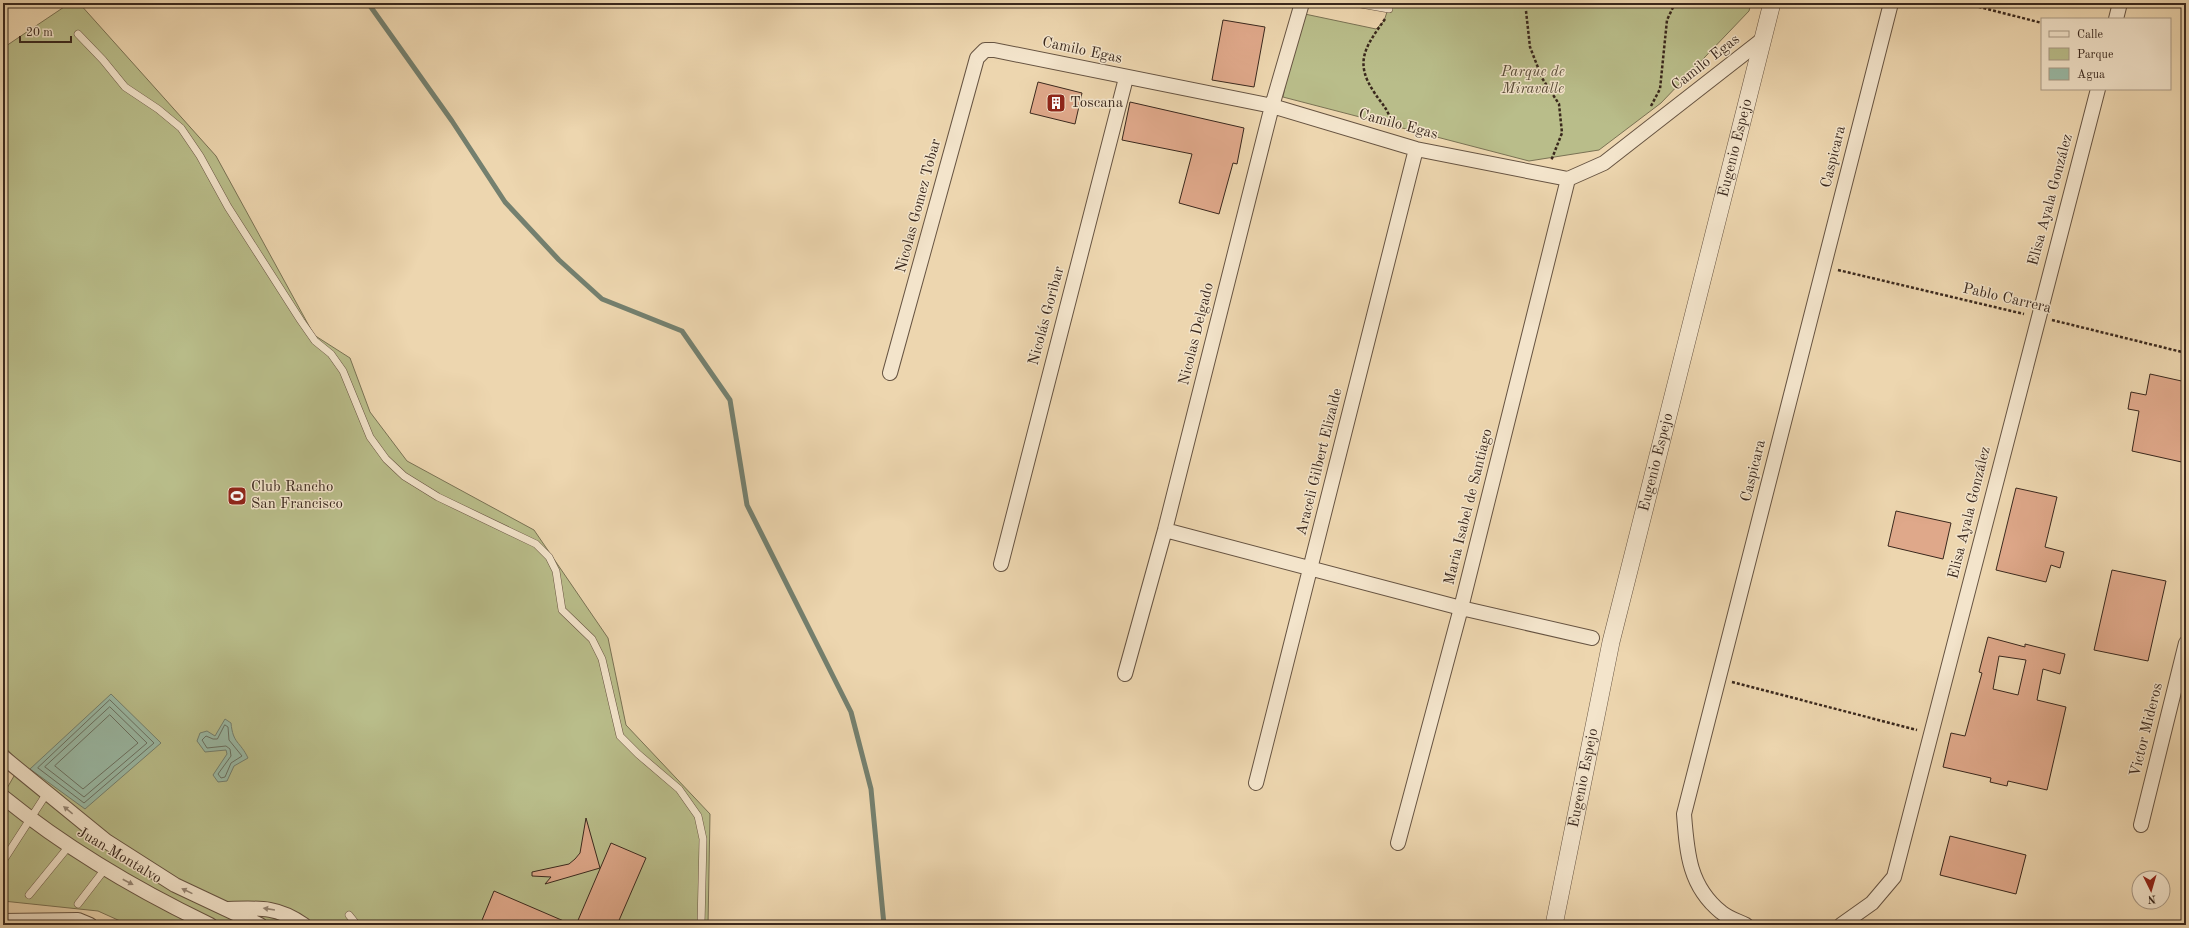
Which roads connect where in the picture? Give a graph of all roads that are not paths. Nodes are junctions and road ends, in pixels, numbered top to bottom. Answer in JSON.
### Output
{"nodes":[{"id":1,"x":1302,"y":3,"type":"edge"},
{"id":2,"x":1355,"y":3,"type":"edge"},
{"id":3,"x":1772,"y":3,"type":"edge"},
{"id":4,"x":1890,"y":3,"type":"edge"},
{"id":5,"x":2120,"y":3,"type":"edge"},
{"id":6,"x":1389,"y":9,"type":"road end"},
{"id":7,"x":2116,"y":18,"type":"edge"},
{"id":8,"x":78,"y":34,"type":"dead end"},
{"id":9,"x":1763,"y":39,"type":"junction"},
{"id":10,"x":985,"y":50,"type":"joint"},
{"id":11,"x":1126,"y":78,"type":"junction"},
{"id":12,"x":2098,"y":90,"type":"edge"},
{"id":13,"x":1272,"y":106,"type":"junction"},
{"id":14,"x":1416,"y":149,"type":"junction"},
{"id":15,"x":1568,"y":179,"type":"junction"},
{"id":16,"x":890,"y":373,"type":"dead end"},
{"id":17,"x":1165,"y":530,"type":"junction"},
{"id":18,"x":1000,"y":564,"type":"dead end"},
{"id":19,"x":1311,"y":568,"type":"junction"},
{"id":20,"x":1461,"y":608,"type":"junction"},
{"id":21,"x":1592,"y":638,"type":"dead end"},
{"id":22,"x":2186,"y":643,"type":"edge"},
{"id":23,"x":1125,"y":674,"type":"dead end"},
{"id":24,"x":3,"y":757,"type":"edge"},
{"id":25,"x":1256,"y":783,"type":"dead end"},
{"id":26,"x":47,"y":793,"type":"junction"},
{"id":27,"x":3,"y":797,"type":"edge"},
{"id":28,"x":30,"y":819,"type":"junction"},
{"id":29,"x":2141,"y":825,"type":"dead end"},
{"id":30,"x":1398,"y":843,"type":"dead end"},
{"id":31,"x":69,"y":846,"type":"junction"},
{"id":32,"x":3,"y":861,"type":"edge"},
{"id":33,"x":105,"y":869,"type":"junction"},
{"id":34,"x":29,"y":895,"type":"dead end"},
{"id":35,"x":203,"y":899,"type":"junction"},
{"id":36,"x":78,"y":904,"type":"dead end"},
{"id":37,"x":225,"y":909,"type":"junction"},
{"id":38,"x":349,"y":915,"type":"dead end"},
{"id":39,"x":194,"y":917,"type":"junction"},
{"id":40,"x":3,"y":921,"type":"edge"},
{"id":41,"x":90,"y":925,"type":"edge"},
{"id":42,"x":210,"y":925,"type":"edge"},
{"id":43,"x":260,"y":925,"type":"edge"},
{"id":44,"x":304,"y":925,"type":"edge"},
{"id":45,"x":357,"y":925,"type":"edge"},
{"id":46,"x":701,"y":925,"type":"edge"},
{"id":47,"x":1554,"y":925,"type":"edge"},
{"id":48,"x":1746,"y":925,"type":"edge"},
{"id":49,"x":1841,"y":925,"type":"edge"}],
"edges":[{"from":1,"to":13,"type":"street","name":"Nicolas Delgado"},
{"from":2,"to":6,"type":"lane"},
{"from":3,"to":9,"type":"street","name":"Eugenio Espejo"},
{"from":4,"to":48,"type":"street","name":"Caspicara"},
{"from":5,"to":7,"type":"street"},
{"from":8,"to":46,"type":"lane"},
{"from":9,"to":15,"type":"street","name":"Camilo Egas"},
{"from":9,"to":47,"type":"street","name":"Eugenio Espejo"},
{"from":10,"to":11,"type":"street","name":"Camilo Egas"},
{"from":10,"to":16,"type":"street","name":"Nicolas Gomez Tobar"},
{"from":11,"to":13,"type":"street","name":"Camilo Egas"},
{"from":11,"to":18,"type":"street","name":"Nicolás Goribar"},
{"from":12,"to":49,"type":"street","name":"Elisa Ayala González"},
{"from":13,"to":14,"type":"street","name":"Camilo Egas"},
{"from":13,"to":17,"type":"street","name":"Nicolas Delgado"},
{"from":14,"to":15,"type":"street","name":"Camilo Egas"},
{"from":14,"to":19,"type":"street","name":"Araceli Gilbert Elizalde"},
{"from":15,"to":20,"type":"street","name":"Maria Isabel de Santiago"},
{"from":17,"to":19,"type":"street"},
{"from":17,"to":23,"type":"street","name":"Nicolas Delgado"},
{"from":19,"to":20,"type":"street"},
{"from":19,"to":25,"type":"street","name":"Araceli Gilbert Elizalde"},
{"from":20,"to":21,"type":"street"},
{"from":20,"to":30,"type":"street","name":"Maria Isabel de Santiago"},
{"from":22,"to":29,"type":"street","name":"Victor Mideros"},
{"from":24,"to":26,"type":"street","name":"Juan Montalvo"},
{"from":26,"to":28,"type":"lane"},
{"from":35,"to":26,"type":"street","name":"Juan Montalvo","one_way":true},
{"from":27,"to":28,"type":"street","name":"Juan Montalvo"},
{"from":28,"to":31,"type":"street","name":"Juan Montalvo"},
{"from":28,"to":32,"type":"lane"},
{"from":31,"to":33,"type":"street","name":"Juan Montalvo"},
{"from":31,"to":34,"type":"lane"},
{"from":33,"to":36,"type":"lane"},
{"from":33,"to":39,"type":"street","name":"Juan Montalvo","one_way":true},
{"from":35,"to":37,"type":"street","name":"Juan Montalvo"},
{"from":35,"to":39,"type":"street"},
{"from":37,"to":43,"type":"street","name":"Juan Montalvo"},
{"from":44,"to":37,"type":"street","one_way":true},
{"from":38,"to":45,"type":"lane"},
{"from":39,"to":42,"type":"street","name":"Juan Montalvo"},
{"from":40,"to":41,"type":"street"}]}
